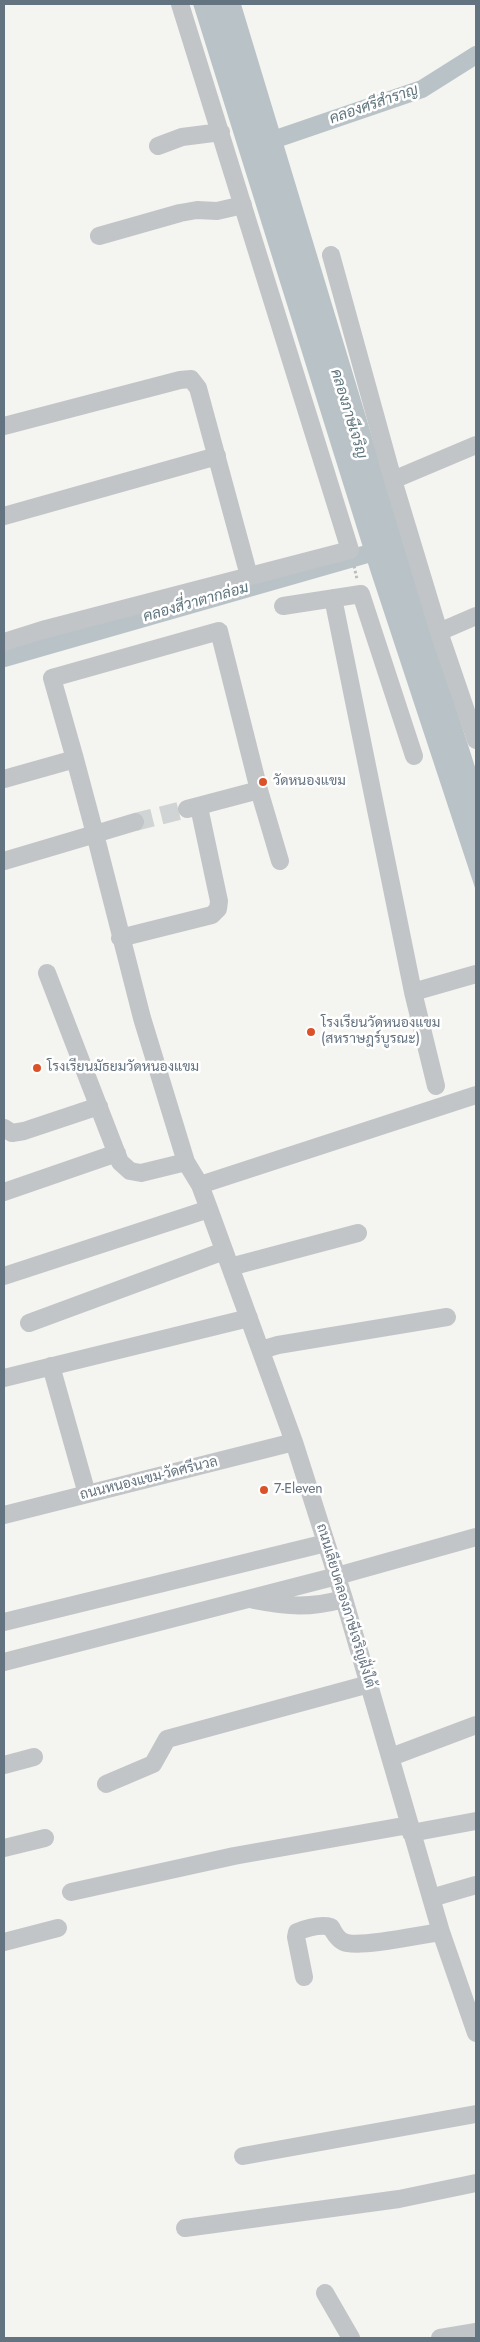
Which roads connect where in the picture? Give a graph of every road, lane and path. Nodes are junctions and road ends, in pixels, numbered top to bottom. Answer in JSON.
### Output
{"nodes":[{"id":1,"x":180,"y":4,"type":"edge"},
{"id":2,"x":221,"y":132,"type":"junction"},
{"id":3,"x":158,"y":146,"type":"dead end"},
{"id":4,"x":244,"y":205,"type":"junction"},
{"id":5,"x":99,"y":236,"type":"dead end"},
{"id":6,"x":331,"y":255,"type":"dead end"},
{"id":7,"x":4,"y":426,"type":"edge"},
{"id":8,"x":476,"y":445,"type":"edge"},
{"id":9,"x":217,"y":456,"type":"junction"},
{"id":10,"x":393,"y":480,"type":"junction"},
{"id":11,"x":4,"y":516,"type":"edge"},
{"id":12,"x":350,"y":550,"type":"junction"},
{"id":13,"x":249,"y":576,"type":"junction"},
{"id":14,"x":361,"y":594,"type":"junction"},
{"id":15,"x":333,"y":598,"type":"junction"},
{"id":16,"x":283,"y":606,"type":"dead end"},
{"id":17,"x":476,"y":616,"type":"edge"},
{"id":18,"x":439,"y":632,"type":"junction"},
{"id":19,"x":4,"y":642,"type":"edge"},
{"id":20,"x":476,"y":740,"type":"edge"},
{"id":21,"x":414,"y":756,"type":"dead end"},
{"id":22,"x":75,"y":759,"type":"junction"},
{"id":23,"x":4,"y":779,"type":"edge"},
{"id":24,"x":259,"y":790,"type":"junction"},
{"id":25,"x":135,"y":822,"type":"tunnel mouth"},
{"id":26,"x":95,"y":834,"type":"junction"},
{"id":27,"x":4,"y":861,"type":"edge"},
{"id":28,"x":280,"y":861,"type":"dead end"},
{"id":29,"x":120,"y":938,"type":"junction"},
{"id":30,"x":47,"y":973,"type":"dead end"},
{"id":31,"x":476,"y":974,"type":"edge"},
{"id":32,"x":413,"y":992,"type":"junction"},
{"id":33,"x":436,"y":1086,"type":"dead end"},
{"id":34,"x":476,"y":1095,"type":"edge"},
{"id":35,"x":99,"y":1106,"type":"junction"},
{"id":36,"x":4,"y":1128,"type":"edge"},
{"id":37,"x":117,"y":1153,"type":"junction"},
{"id":38,"x":186,"y":1162,"type":"junction"},
{"id":39,"x":200,"y":1184,"type":"junction"},
{"id":40,"x":4,"y":1192,"type":"edge"},
{"id":41,"x":209,"y":1209,"type":"junction"},
{"id":42,"x":358,"y":1233,"type":"dead end"},
{"id":43,"x":227,"y":1259,"type":"junction"},
{"id":44,"x":4,"y":1276,"type":"edge"},
{"id":45,"x":447,"y":1317,"type":"dead end"},
{"id":46,"x":249,"y":1318,"type":"junction"},
{"id":47,"x":29,"y":1323,"type":"dead end"},
{"id":48,"x":260,"y":1350,"type":"junction"},
{"id":49,"x":51,"y":1366,"type":"junction"},
{"id":50,"x":4,"y":1378,"type":"edge"},
{"id":51,"x":294,"y":1442,"type":"junction"},
{"id":52,"x":87,"y":1494,"type":"junction"},
{"id":53,"x":4,"y":1515,"type":"edge"},
{"id":54,"x":476,"y":1538,"type":"edge"},
{"id":55,"x":326,"y":1543,"type":"junction"},
{"id":56,"x":337,"y":1576,"type":"junction"},
{"id":57,"x":249,"y":1599,"type":"junction"},
{"id":58,"x":344,"y":1599,"type":"junction"},
{"id":59,"x":4,"y":1622,"type":"edge"},
{"id":60,"x":4,"y":1662,"type":"edge"},
{"id":61,"x":369,"y":1684,"type":"junction"},
{"id":62,"x":476,"y":1725,"type":"edge"},
{"id":63,"x":34,"y":1757,"type":"dead end"},
{"id":64,"x":391,"y":1757,"type":"junction"},
{"id":65,"x":4,"y":1765,"type":"edge"},
{"id":66,"x":106,"y":1784,"type":"dead end"},
{"id":67,"x":476,"y":1821,"type":"edge"},
{"id":68,"x":410,"y":1829,"type":"junction"},
{"id":69,"x":45,"y":1838,"type":"dead end"},
{"id":70,"x":4,"y":1848,"type":"edge"},
{"id":71,"x":476,"y":1885,"type":"edge"},
{"id":72,"x":71,"y":1892,"type":"dead end"},
{"id":73,"x":431,"y":1898,"type":"junction"},
{"id":74,"x":58,"y":1928,"type":"dead end"},
{"id":75,"x":441,"y":1932,"type":"junction"},
{"id":76,"x":4,"y":1942,"type":"edge"},
{"id":77,"x":304,"y":1977,"type":"dead end"},
{"id":78,"x":476,"y":2033,"type":"edge"},
{"id":79,"x":476,"y":2114,"type":"edge"},
{"id":80,"x":243,"y":2156,"type":"dead end"},
{"id":81,"x":476,"y":2183,"type":"edge"},
{"id":82,"x":185,"y":2228,"type":"dead end"},
{"id":83,"x":325,"y":2292,"type":"dead end"},
{"id":84,"x":476,"y":2332,"type":"edge"},
{"id":85,"x":351,"y":2338,"type":"edge"},
{"id":86,"x":440,"y":2338,"type":"edge"}],
"edges":[{"from":1,"to":2,"type":"street"},
{"from":2,"to":3,"type":"street"},
{"from":2,"to":4,"type":"street"},
{"from":4,"to":5,"type":"street"},
{"from":4,"to":12,"type":"street"},
{"from":6,"to":10,"type":"street"},
{"from":7,"to":9,"type":"street"},
{"from":8,"to":10,"type":"street"},
{"from":9,"to":11,"type":"street"},
{"from":9,"to":13,"type":"street"},
{"from":10,"to":18,"type":"street"},
{"from":12,"to":13,"type":"street"},
{"from":12,"to":14,"type":"path"},
{"from":13,"to":19,"type":"street"},
{"from":14,"to":15,"type":"street"},
{"from":14,"to":21,"type":"street"},
{"from":15,"to":16,"type":"street"},
{"from":15,"to":32,"type":"street"},
{"from":17,"to":18,"type":"street"},
{"from":18,"to":20,"type":"street"},
{"from":22,"to":23,"type":"street"},
{"from":22,"to":24,"type":"street","name":"ถนนเลียบคลองภาษีเจริญฝั่งใต้"},
{"from":22,"to":26,"type":"street","name":"ถนนเลียบคลองภาษีเจริญฝั่งใต้"},
{"from":24,"to":28,"type":"street"},
{"from":24,"to":29,"type":"street"},
{"from":25,"to":26,"type":"street"},
{"from":26,"to":27,"type":"street"},
{"from":26,"to":29,"type":"street","name":"ถนนเลียบคลองภาษีเจริญฝั่งใต้"},
{"from":29,"to":38,"type":"street","name":"ถนนเลียบคลองภาษีเจริญฝั่งใต้"},
{"from":30,"to":35,"type":"street"},
{"from":31,"to":32,"type":"street"},
{"from":32,"to":33,"type":"street"},
{"from":34,"to":39,"type":"street"},
{"from":35,"to":36,"type":"street"},
{"from":35,"to":37,"type":"street"},
{"from":37,"to":38,"type":"street"},
{"from":37,"to":40,"type":"street"},
{"from":38,"to":39,"type":"street","name":"ถนนเลียบคลองภาษีเจริญฝั่งใต้"},
{"from":39,"to":41,"type":"street","name":"ถนนเลียบคลองภาษีเจริญฝั่งใต้"},
{"from":41,"to":43,"type":"street","name":"ถนนเลียบคลองภาษีเจริญฝั่งใต้"},
{"from":41,"to":44,"type":"street"},
{"from":42,"to":43,"type":"street"},
{"from":43,"to":46,"type":"street","name":"ถนนเลียบคลองภาษีเจริญฝั่งใต้"},
{"from":43,"to":47,"type":"street"},
{"from":45,"to":48,"type":"street"},
{"from":46,"to":48,"type":"street","name":"ถนนเลียบคลองภาษีเจริญฝั่งใต้"},
{"from":46,"to":49,"type":"street"},
{"from":48,"to":51,"type":"street","name":"ถนนเลียบคลองภาษีเจริญฝั่งใต้"},
{"from":49,"to":50,"type":"street"},
{"from":49,"to":52,"type":"street"},
{"from":51,"to":52,"type":"street","name":"ถนนหนองแขม-วัดศรีนวล"},
{"from":51,"to":55,"type":"street","name":"ถนนเลียบคลองภาษีเจริญฝั่งใต้"},
{"from":52,"to":53,"type":"street","name":"ถนนหนองแขม-วัดศรีนวล"},
{"from":54,"to":56,"type":"street"},
{"from":55,"to":56,"type":"street","name":"ถนนเลียบคลองภาษีเจริญฝั่งใต้"},
{"from":55,"to":59,"type":"street"},
{"from":56,"to":57,"type":"street"},
{"from":56,"to":58,"type":"street","name":"ถนนเลียบคลองภาษีเจริญฝั่งใต้"},
{"from":57,"to":58,"type":"street"},
{"from":57,"to":60,"type":"street"},
{"from":58,"to":61,"type":"street","name":"ถนนเลียบคลองภาษีเจริญฝั่งใต้"},
{"from":61,"to":64,"type":"street","name":"ถนนเลียบคลองภาษีเจริญฝั่งใต้"},
{"from":61,"to":66,"type":"street"},
{"from":62,"to":64,"type":"street"},
{"from":63,"to":65,"type":"street"},
{"from":64,"to":68,"type":"street","name":"ถนนเลียบคลองภาษีเจริญฝั่งใต้"},
{"from":67,"to":68,"type":"street"},
{"from":68,"to":72,"type":"street"},
{"from":68,"to":73,"type":"street","name":"ถนนเลียบคลองภาษีเจริญฝั่งใต้"},
{"from":69,"to":70,"type":"street"},
{"from":71,"to":73,"type":"street"},
{"from":73,"to":75,"type":"street","name":"ถนนเลียบคลองภาษีเจริญฝั่งใต้"},
{"from":74,"to":76,"type":"street"},
{"from":75,"to":77,"type":"street"},
{"from":75,"to":78,"type":"street","name":"ถนนเลียบคลองภาษีเจริญฝั่งใต้"},
{"from":79,"to":80,"type":"street"},
{"from":81,"to":82,"type":"street"},
{"from":83,"to":85,"type":"street"},
{"from":84,"to":86,"type":"street"}]}
